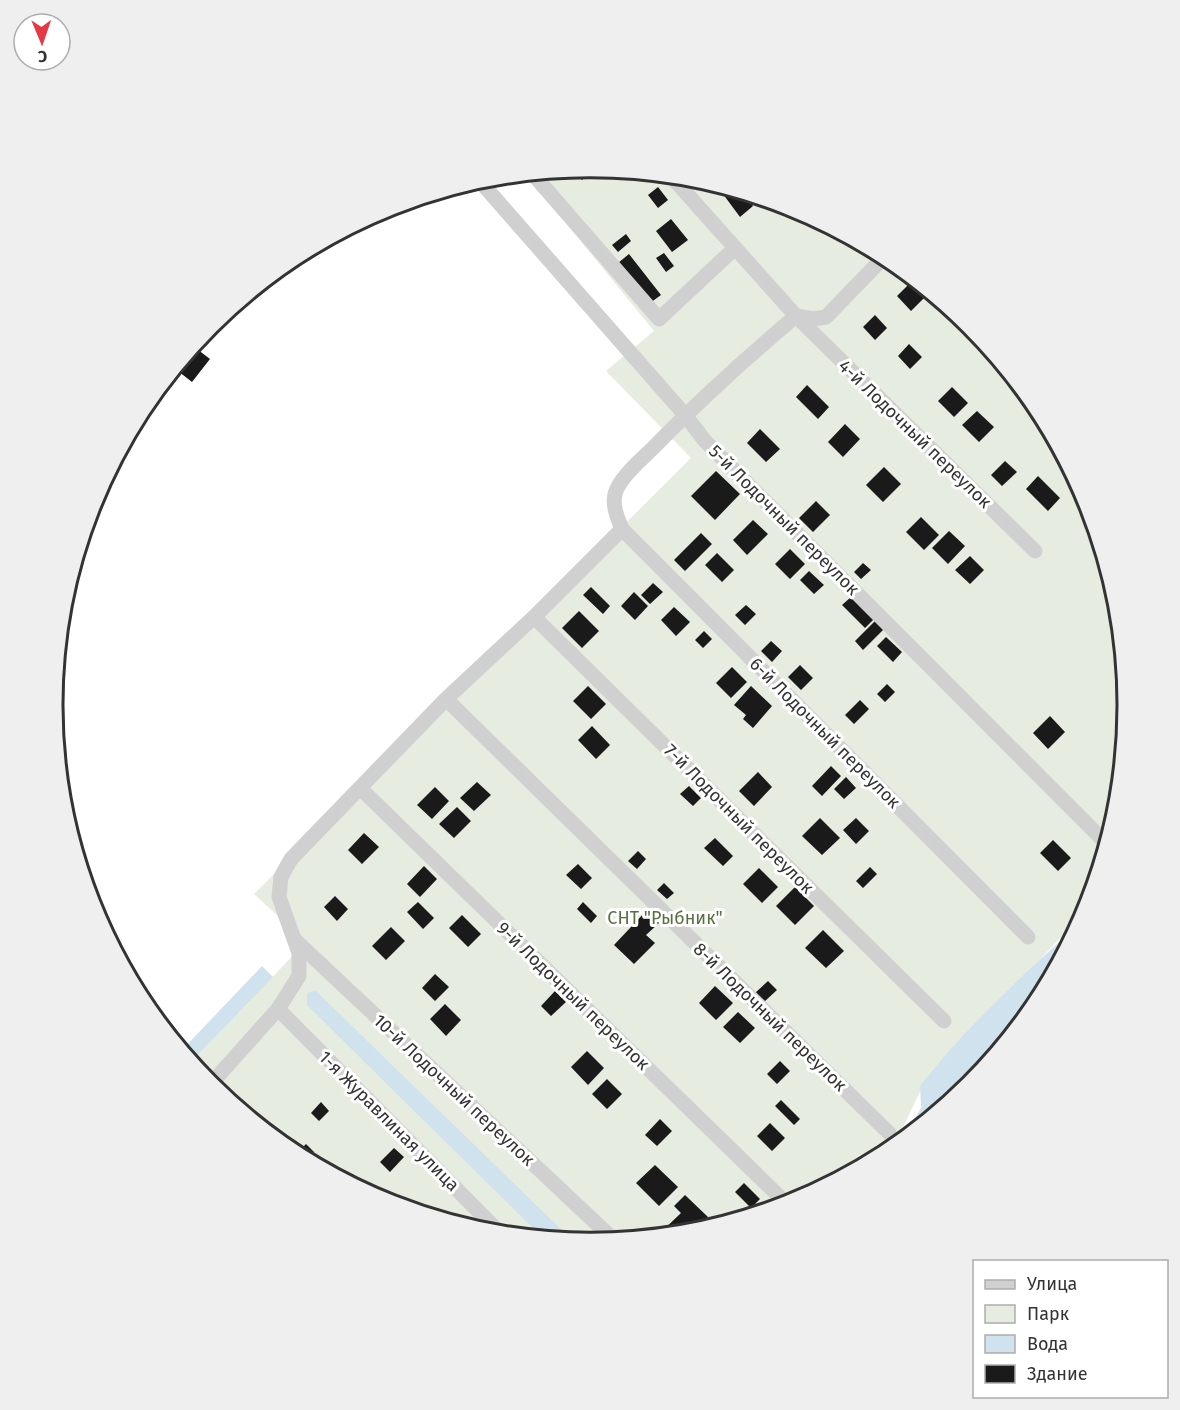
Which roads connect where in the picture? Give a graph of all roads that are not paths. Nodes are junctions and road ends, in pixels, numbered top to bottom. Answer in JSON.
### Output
{"nodes":[{"id":1,"x":539,"y":181,"type":"edge"},
{"id":2,"x":679,"y":186,"type":"edge"},
{"id":3,"x":486,"y":188,"type":"edge"},
{"id":4,"x":734,"y":249,"type":"junction"},
{"id":5,"x":878,"y":264,"type":"edge"},
{"id":6,"x":796,"y":316,"type":"junction"},
{"id":7,"x":685,"y":415,"type":"junction"},
{"id":8,"x":622,"y":529,"type":"junction"},
{"id":9,"x":1035,"y":551,"type":"dead end"},
{"id":10,"x":534,"y":617,"type":"junction"},
{"id":11,"x":446,"y":699,"type":"junction"},
{"id":12,"x":360,"y":788,"type":"junction"},
{"id":13,"x":1100,"y":837,"type":"edge"},
{"id":14,"x":1028,"y":937,"type":"dead end"},
{"id":15,"x":294,"y":940,"type":"junction"},
{"id":16,"x":278,"y":1009,"type":"junction"},
{"id":17,"x":944,"y":1020,"type":"dead end"},
{"id":18,"x":217,"y":1078,"type":"edge"},
{"id":19,"x":889,"y":1133,"type":"dead end"},
{"id":20,"x":779,"y":1197,"type":"edge"},
{"id":21,"x":489,"y":1222,"type":"edge"},
{"id":22,"x":605,"y":1232,"type":"edge"}],
"edges":[{"from":1,"to":4,"type":"street"},
{"from":2,"to":4,"type":"street","name":"4-й Лодочный переулок"},
{"from":3,"to":7,"type":"street","name":"5-й Лодочный переулок"},
{"from":4,"to":6,"type":"street","name":"4-й Лодочный переулок"},
{"from":5,"to":6,"type":"street"},
{"from":6,"to":7,"type":"street"},
{"from":6,"to":9,"type":"street","name":"4-й Лодочный переулок"},
{"from":7,"to":8,"type":"street"},
{"from":7,"to":13,"type":"street","name":"5-й Лодочный переулок"},
{"from":8,"to":10,"type":"street"},
{"from":8,"to":14,"type":"street","name":"6-й Лодочный переулок"},
{"from":10,"to":11,"type":"street"},
{"from":10,"to":17,"type":"street","name":"7-й Лодочный переулок"},
{"from":11,"to":12,"type":"street"},
{"from":11,"to":19,"type":"street","name":"8-й Лодочный переулок"},
{"from":12,"to":15,"type":"street"},
{"from":12,"to":20,"type":"street","name":"9-й Лодочный переулок"},
{"from":15,"to":16,"type":"street"},
{"from":15,"to":22,"type":"street","name":"10-й Лодочный переулок"},
{"from":16,"to":18,"type":"street"},
{"from":16,"to":21,"type":"street","name":"1-я Журавлиная улица"}]}
